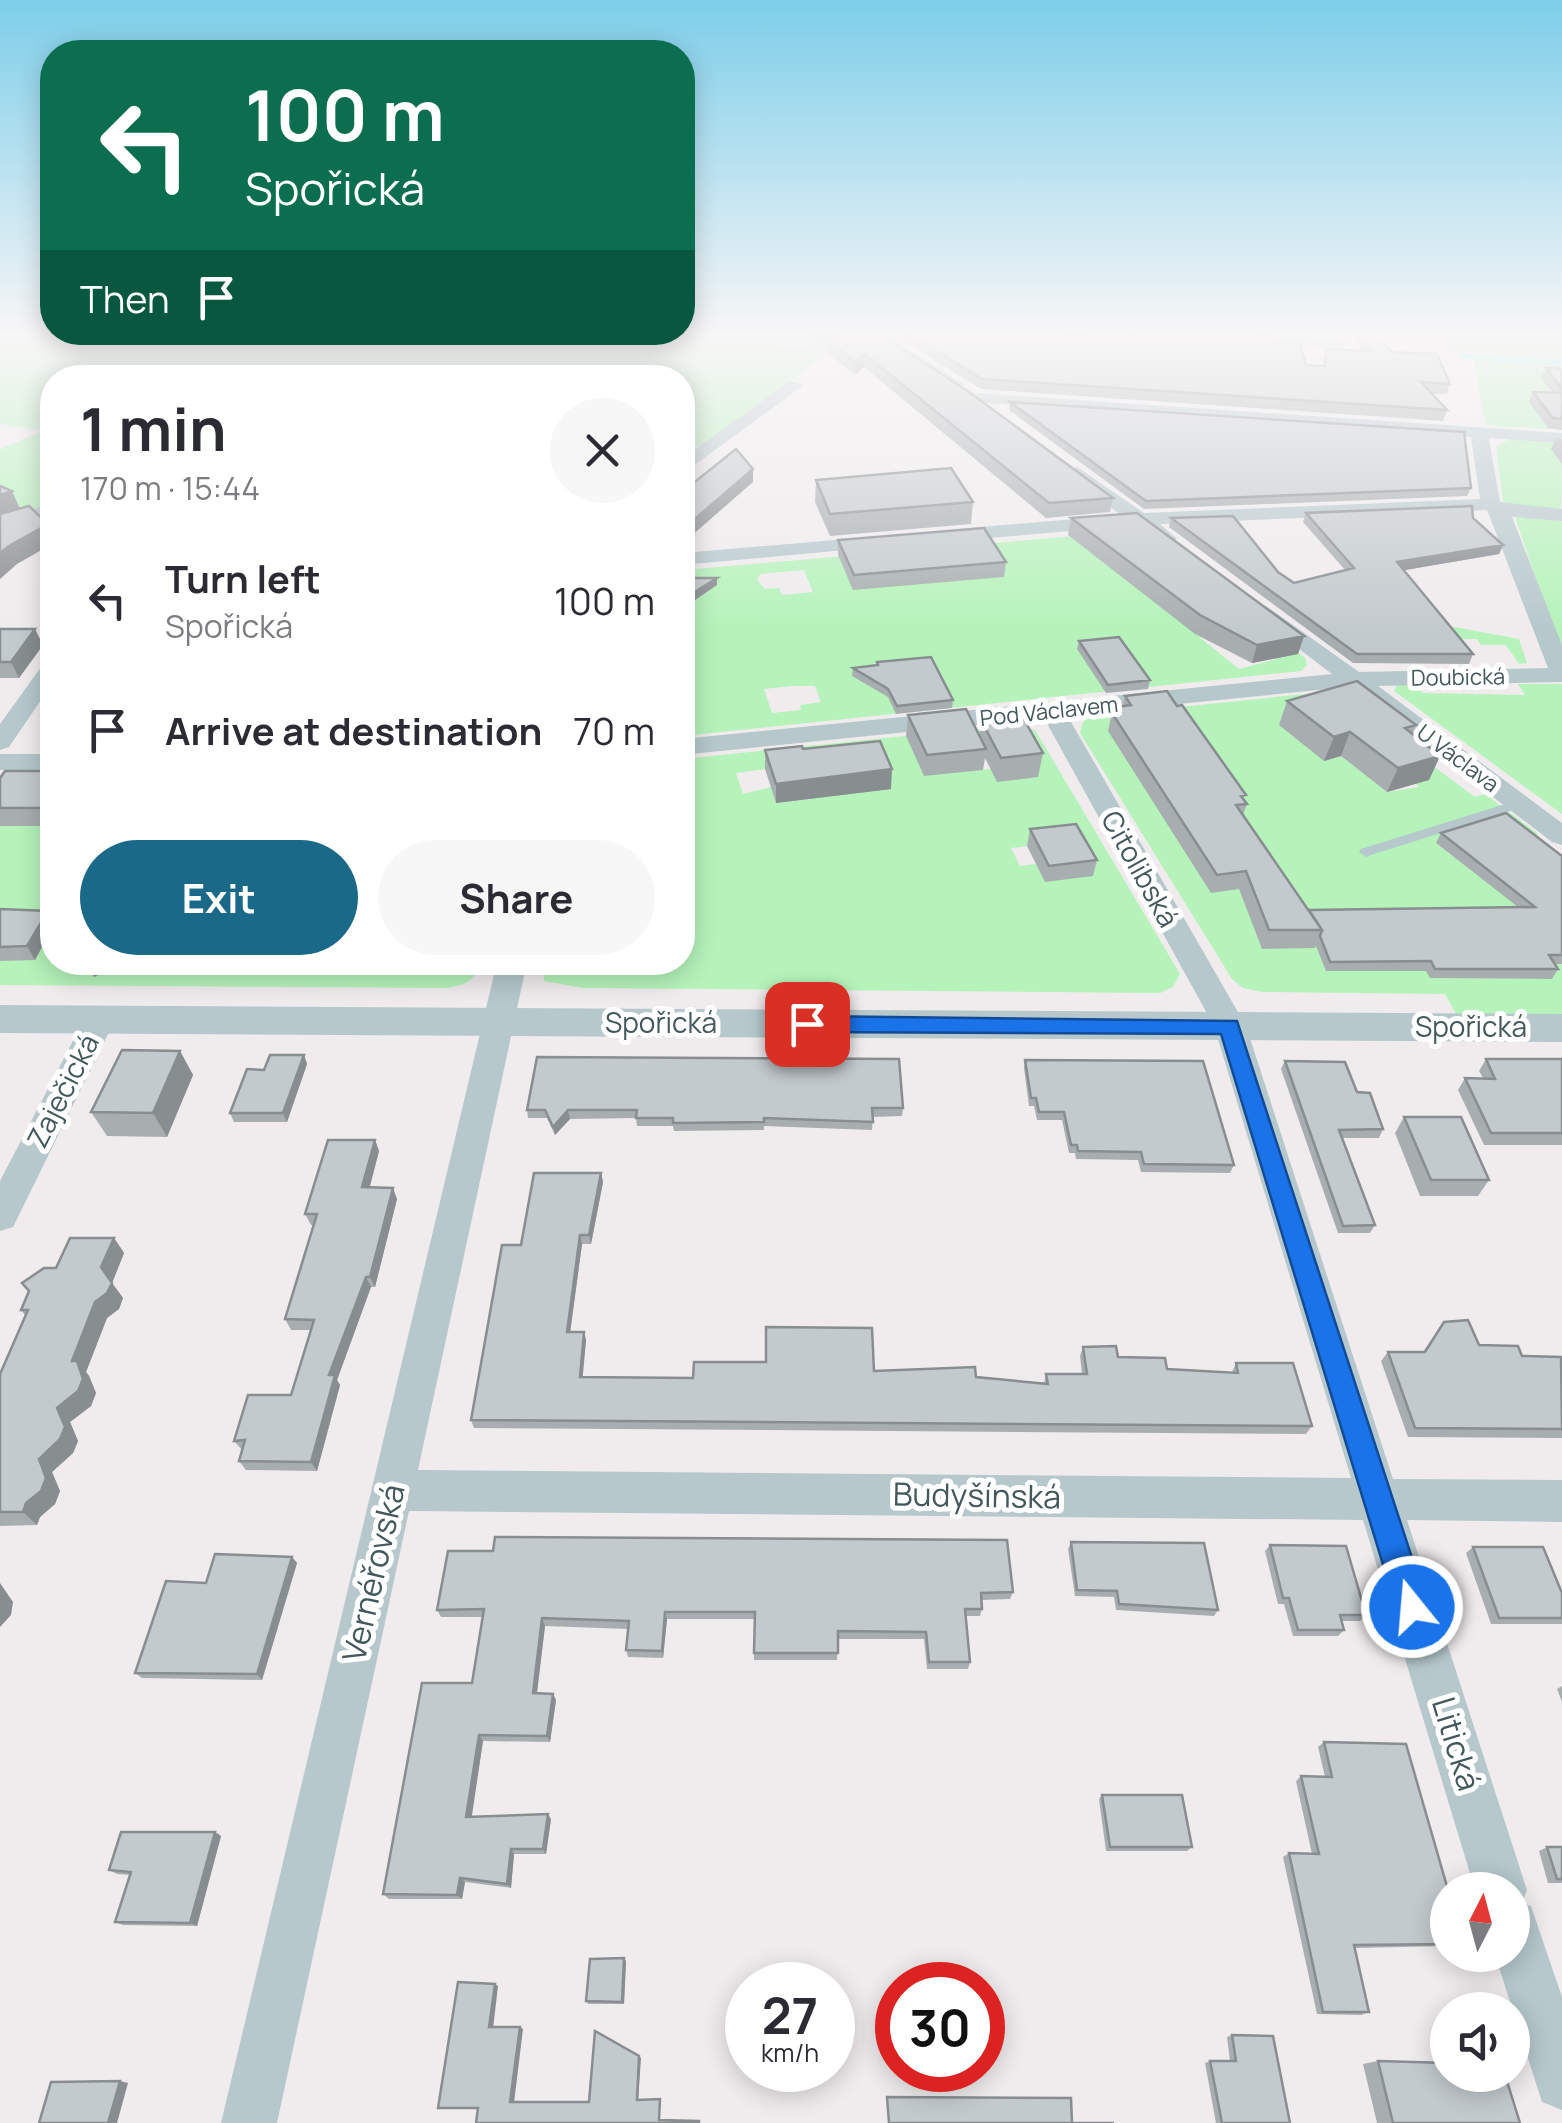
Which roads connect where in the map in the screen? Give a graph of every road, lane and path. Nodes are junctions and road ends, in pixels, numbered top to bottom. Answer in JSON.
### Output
{"nodes":[{"id":1,"x":729,"y":432,"type":"edge"},
{"id":2,"x":1451,"y":432,"type":"edge"},
{"id":3,"x":1478,"y":434,"type":"junction"},
{"id":4,"x":1562,"y":438,"type":"edge"},
{"id":5,"x":695,"y":456,"type":"edge"},
{"id":6,"x":1065,"y":464,"type":"edge"},
{"id":7,"x":1495,"y":507,"type":"junction"},
{"id":8,"x":40,"y":513,"type":"edge"},
{"id":9,"x":1562,"y":515,"type":"edge"},
{"id":10,"x":1140,"y":519,"type":"junction"},
{"id":11,"x":0,"y":526,"type":"edge"},
{"id":12,"x":1186,"y":554,"type":"edge"},
{"id":13,"x":695,"y":558,"type":"edge"},
{"id":14,"x":1248,"y":599,"type":"edge"},
{"id":15,"x":1562,"y":675,"type":"edge"},
{"id":16,"x":1355,"y":679,"type":"junction"},
{"id":17,"x":40,"y":681,"type":"edge"},
{"id":18,"x":1052,"y":711,"type":"junction"},
{"id":19,"x":8,"y":716,"type":"edge"},
{"id":20,"x":0,"y":742,"type":"edge"},
{"id":21,"x":695,"y":746,"type":"edge"},
{"id":22,"x":0,"y":762,"type":"edge"},
{"id":23,"x":40,"y":762,"type":"edge"},
{"id":24,"x":1518,"y":804,"type":"junction"},
{"id":25,"x":1562,"y":836,"type":"edge"},
{"id":26,"x":1366,"y":852,"type":"dead end"},
{"id":27,"x":509,"y":975,"type":"edge"},
{"id":28,"x":0,"y":1019,"type":"edge"},
{"id":29,"x":99,"y":1020,"type":"junction"},
{"id":30,"x":500,"y":1022,"type":"junction"},
{"id":31,"x":1230,"y":1026,"type":"junction"},
{"id":32,"x":1562,"y":1028,"type":"edge"},
{"id":33,"x":0,"y":1216,"type":"edge"},
{"id":34,"x":393,"y":1490,"type":"junction"},
{"id":35,"x":1562,"y":1500,"type":"edge"},
{"id":36,"x":1379,"y":1501,"type":"junction"},
{"id":37,"x":1496,"y":1872,"type":"edge"},
{"id":38,"x":1527,"y":1972,"type":"edge"},
{"id":39,"x":1562,"y":2082,"type":"edge"},
{"id":40,"x":248,"y":2123,"type":"edge"}],
"edges":[{"from":1,"to":5,"type":"street"},
{"from":2,"to":3,"type":"street"},
{"from":3,"to":4,"type":"street"},
{"from":3,"to":7,"type":"street"},
{"from":6,"to":10,"type":"street"},
{"from":7,"to":9,"type":"street"},
{"from":7,"to":10,"type":"street"},
{"from":7,"to":15,"type":"street"},
{"from":8,"to":11,"type":"street"},
{"from":10,"to":12,"type":"street"},
{"from":10,"to":13,"type":"street"},
{"from":14,"to":16,"type":"street","name":"U Václava"},
{"from":15,"to":16,"type":"street","name":"Doubická"},
{"from":16,"to":18,"type":"street","name":"Pod Václavem"},
{"from":16,"to":24,"type":"street","name":"U Václava"},
{"from":17,"to":19,"type":"street"},
{"from":18,"to":21,"type":"street","name":"Pod Václavem"},
{"from":18,"to":31,"type":"street","name":"Citolibská"},
{"from":19,"to":20,"type":"street"},
{"from":22,"to":23,"type":"street"},
{"from":24,"to":25,"type":"street","name":"U Václava"},
{"from":24,"to":26,"type":"lane"},
{"from":27,"to":30,"type":"street","name":"Vernéřovská"},
{"from":28,"to":29,"type":"street","name":"Spořická"},
{"from":29,"to":30,"type":"street","name":"Spořická"},
{"from":29,"to":33,"type":"street","name":"Zaječická"},
{"from":30,"to":31,"type":"street","name":"Spořická"},
{"from":30,"to":34,"type":"street","name":"Vernéřovská"},
{"from":31,"to":32,"type":"street","name":"Spořická"},
{"from":31,"to":36,"type":"street","name":"Litická"},
{"from":34,"to":36,"type":"street","name":"Budyšínská"},
{"from":34,"to":40,"type":"street","name":"Vernéřovská"},
{"from":35,"to":36,"type":"street","name":"Budyšínská"},
{"from":36,"to":37,"type":"street","name":"Litická"},
{"from":38,"to":39,"type":"street"}]}
